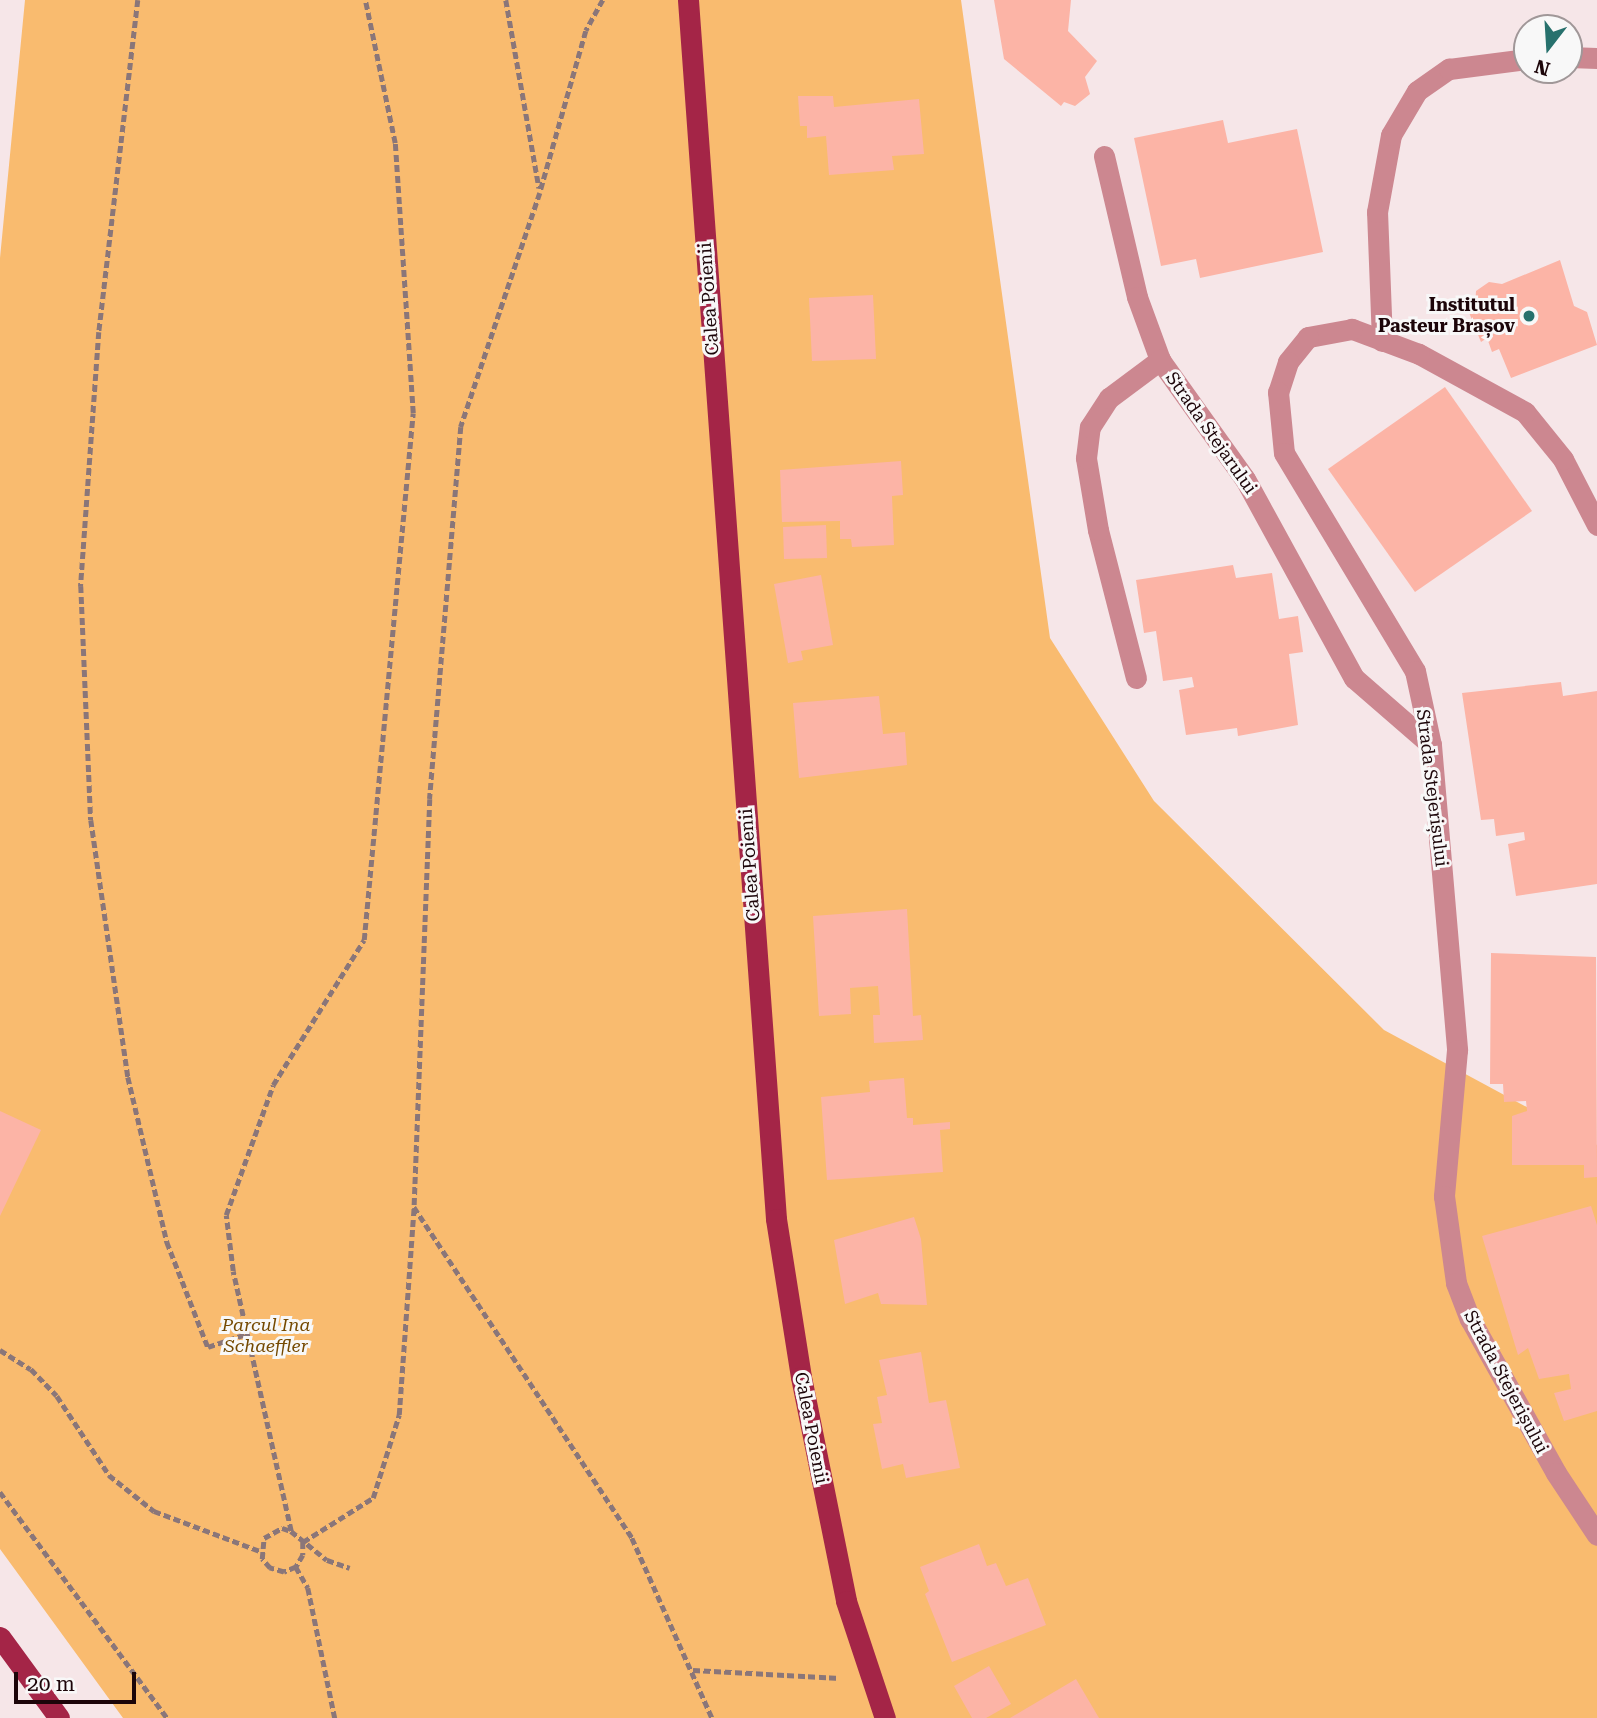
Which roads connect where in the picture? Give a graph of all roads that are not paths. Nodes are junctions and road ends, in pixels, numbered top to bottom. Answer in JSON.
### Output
{"nodes":[{"id":1,"x":688,"y":0,"type":"edge"},
{"id":2,"x":1513,"y":61,"type":"edge"},
{"id":3,"x":1104,"y":156,"type":"dead end"},
{"id":4,"x":1382,"y":341,"type":"junction"},
{"id":5,"x":1160,"y":360,"type":"junction"},
{"id":6,"x":1597,"y":525,"type":"edge"},
{"id":7,"x":1136,"y":678,"type":"dead end"},
{"id":8,"x":1431,"y":745,"type":"junction"},
{"id":9,"x":1597,"y":1535,"type":"edge"},
{"id":10,"x":0,"y":1637,"type":"edge"},
{"id":11,"x":59,"y":1718,"type":"edge"},
{"id":12,"x":885,"y":1718,"type":"edge"}],
"edges":[{"from":1,"to":12,"type":"main road","name":"Calea Poienii"},
{"from":2,"to":4,"type":"street"},
{"from":3,"to":5,"type":"street","name":"Strada Stejarului"},
{"from":4,"to":6,"type":"street","name":"Strada Stejerișului"},
{"from":4,"to":8,"type":"street","name":"Strada Stejerișului"},
{"from":5,"to":7,"type":"street"},
{"from":5,"to":8,"type":"street","name":"Strada Stejarului"},
{"from":8,"to":9,"type":"street","name":"Strada Stejerișului"},
{"from":10,"to":11,"type":"main road"}]}
